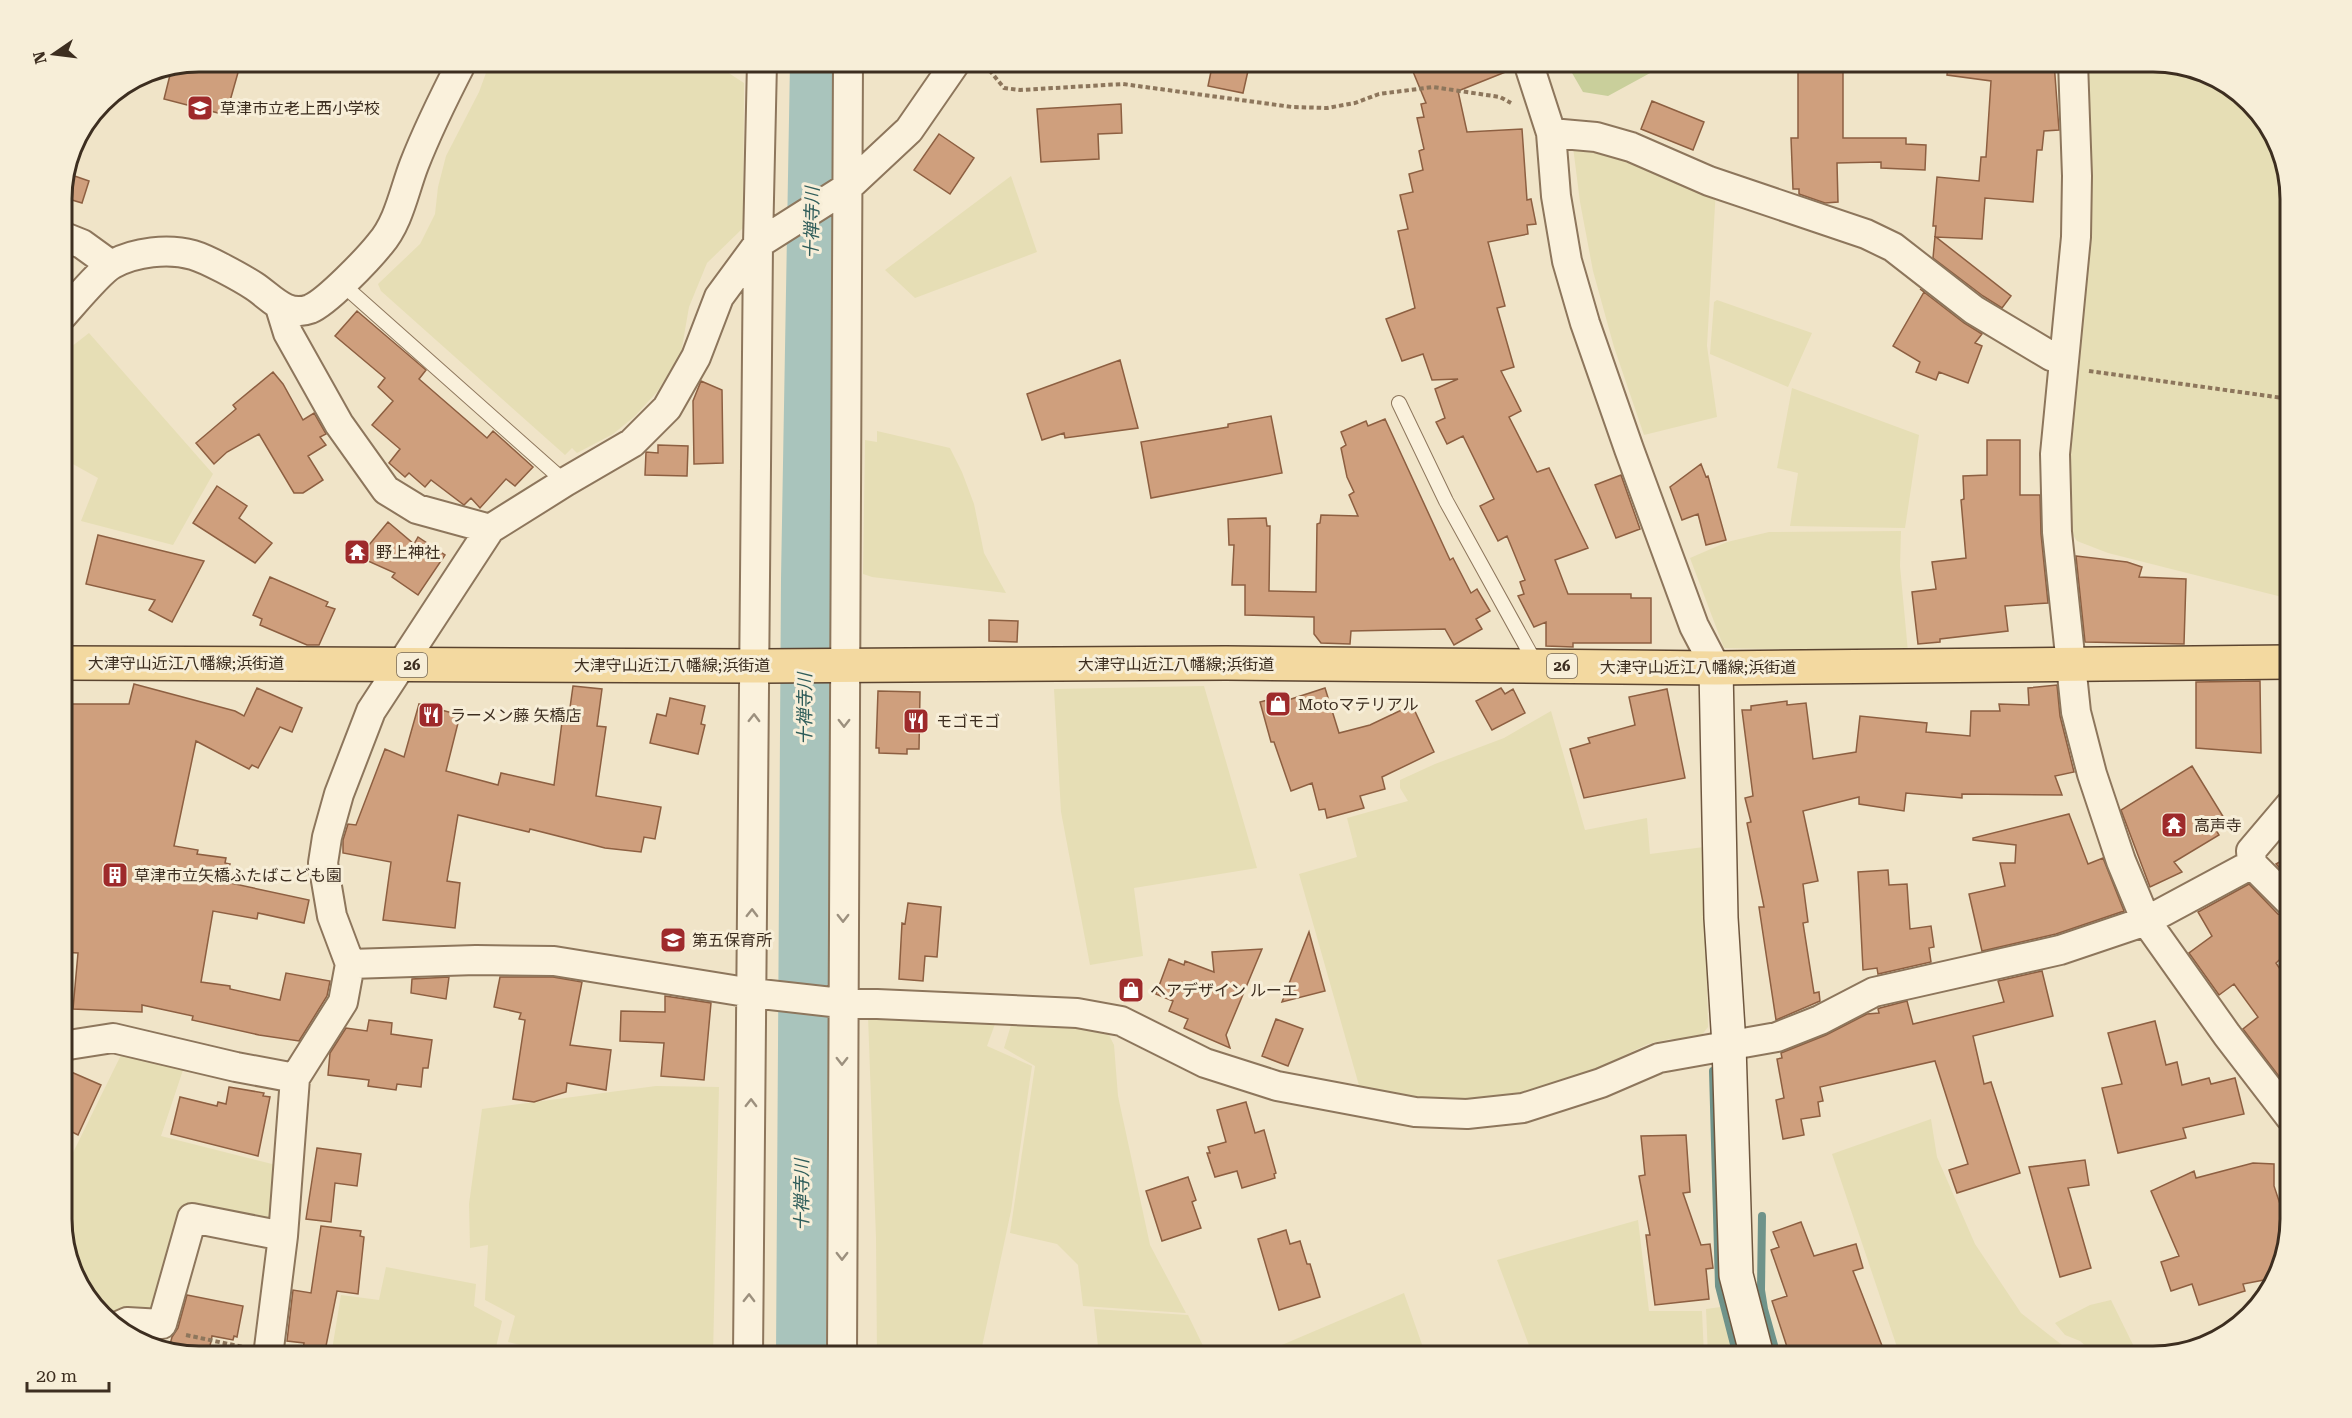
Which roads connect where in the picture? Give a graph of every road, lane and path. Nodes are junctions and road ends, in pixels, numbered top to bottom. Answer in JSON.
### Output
{"nodes":[{"id":1,"x":457,"y":72,"type":"edge"},
{"id":2,"x":762,"y":72,"type":"edge"},
{"id":3,"x":848,"y":72,"type":"edge"},
{"id":4,"x":959,"y":72,"type":"edge"},
{"id":5,"x":991,"y":72,"type":"edge"},
{"id":6,"x":1531,"y":72,"type":"edge"},
{"id":7,"x":2073,"y":72,"type":"edge"},
{"id":8,"x":1549,"y":127,"type":"junction"},
{"id":9,"x":842,"y":191,"type":"junction"},
{"id":10,"x":72,"y":240,"type":"edge"},
{"id":11,"x":763,"y":241,"type":"junction"},
{"id":12,"x":111,"y":265,"type":"junction"},
{"id":13,"x":341,"y":283,"type":"junction"},
{"id":14,"x":72,"y":306,"type":"edge"},
{"id":15,"x":280,"y":307,"type":"junction"},
{"id":16,"x":2064,"y":363,"type":"junction"},
{"id":17,"x":2280,"y":398,"type":"edge"},
{"id":18,"x":1399,"y":403,"type":"dead end"},
{"id":19,"x":565,"y":482,"type":"junction"},
{"id":20,"x":490,"y":529,"type":"junction"},
{"id":21,"x":2280,"y":662,"type":"edge"},
{"id":22,"x":72,"y":663,"type":"edge"},
{"id":23,"x":402,"y":664,"type":"junction"},
{"id":24,"x":839,"y":664,"type":"junction"},
{"id":25,"x":2072,"y":664,"type":"junction"},
{"id":26,"x":759,"y":666,"type":"junction"},
{"id":27,"x":1537,"y":666,"type":"junction"},
{"id":28,"x":1716,"y":668,"type":"junction"},
{"id":29,"x":2280,"y":817,"type":"edge"},
{"id":30,"x":2252,"y":864,"type":"junction"},
{"id":31,"x":2280,"y":892,"type":"edge"},
{"id":32,"x":2146,"y":921,"type":"junction"},
{"id":33,"x":350,"y":964,"type":"junction"},
{"id":34,"x":757,"y":993,"type":"junction"},
{"id":35,"x":837,"y":1002,"type":"junction"},
{"id":36,"x":72,"y":1044,"type":"edge"},
{"id":37,"x":1729,"y":1045,"type":"junction"},
{"id":38,"x":295,"y":1078,"type":"junction"},
{"id":39,"x":2280,"y":1104,"type":"edge"},
{"id":40,"x":283,"y":1236,"type":"junction"},
{"id":41,"x":126,"y":1322,"type":"edge"},
{"id":42,"x":162,"y":1324,"type":"junction"},
{"id":43,"x":233,"y":1346,"type":"edge"},
{"id":44,"x":269,"y":1346,"type":"edge"},
{"id":45,"x":748,"y":1346,"type":"edge"},
{"id":46,"x":842,"y":1346,"type":"edge"},
{"id":47,"x":1754,"y":1346,"type":"edge"}],
"edges":[{"from":1,"to":13,"type":"street"},
{"from":2,"to":11,"type":"street"},
{"from":3,"to":9,"type":"street"},
{"from":4,"to":9,"type":"street"},
{"from":5,"to":8,"type":"path"},
{"from":6,"to":8,"type":"street"},
{"from":7,"to":16,"type":"street"},
{"from":8,"to":16,"type":"street"},
{"from":8,"to":28,"type":"street"},
{"from":9,"to":11,"type":"street"},
{"from":9,"to":24,"type":"street"},
{"from":10,"to":12,"type":"street"},
{"from":11,"to":19,"type":"street"},
{"from":11,"to":26,"type":"street"},
{"from":12,"to":14,"type":"street"},
{"from":12,"to":15,"type":"street"},
{"from":13,"to":15,"type":"street"},
{"from":13,"to":19,"type":"lane"},
{"from":15,"to":20,"type":"street"},
{"from":16,"to":17,"type":"path"},
{"from":16,"to":25,"type":"street"},
{"from":18,"to":27,"type":"lane"},
{"from":19,"to":20,"type":"street"},
{"from":20,"to":23,"type":"street"},
{"from":21,"to":25,"type":"main road","name":"大津守山近江八幡線;浜街道","number":"26"},
{"from":22,"to":23,"type":"main road","name":"大津守山近江八幡線;浜街道","number":"26"},
{"from":23,"to":26,"type":"main road","name":"大津守山近江八幡線;浜街道","number":"26"},
{"from":23,"to":33,"type":"street"},
{"from":24,"to":26,"type":"main road","name":"大津守山近江八幡線;浜街道","number":"26"},
{"from":24,"to":27,"type":"main road","name":"大津守山近江八幡線;浜街道","number":"26"},
{"from":24,"to":35,"type":"street","one_way":true},
{"from":25,"to":28,"type":"main road","name":"大津守山近江八幡線;浜街道","number":"26"},
{"from":25,"to":32,"type":"street"},
{"from":34,"to":26,"type":"street","one_way":true},
{"from":27,"to":28,"type":"main road","name":"大津守山近江八幡線;浜街道","number":"26"},
{"from":28,"to":37,"type":"street"},
{"from":29,"to":30,"type":"street"},
{"from":30,"to":31,"type":"street"},
{"from":30,"to":32,"type":"street"},
{"from":32,"to":37,"type":"street"},
{"from":32,"to":39,"type":"street"},
{"from":33,"to":34,"type":"street"},
{"from":33,"to":38,"type":"street"},
{"from":34,"to":35,"type":"street"},
{"from":45,"to":34,"type":"street","one_way":true},
{"from":35,"to":37,"type":"street"},
{"from":35,"to":46,"type":"street","one_way":true},
{"from":36,"to":38,"type":"street"},
{"from":37,"to":47,"type":"street"},
{"from":38,"to":40,"type":"street"},
{"from":40,"to":42,"type":"street"},
{"from":40,"to":44,"type":"street"},
{"from":41,"to":42,"type":"street"},
{"from":42,"to":43,"type":"path"}]}
